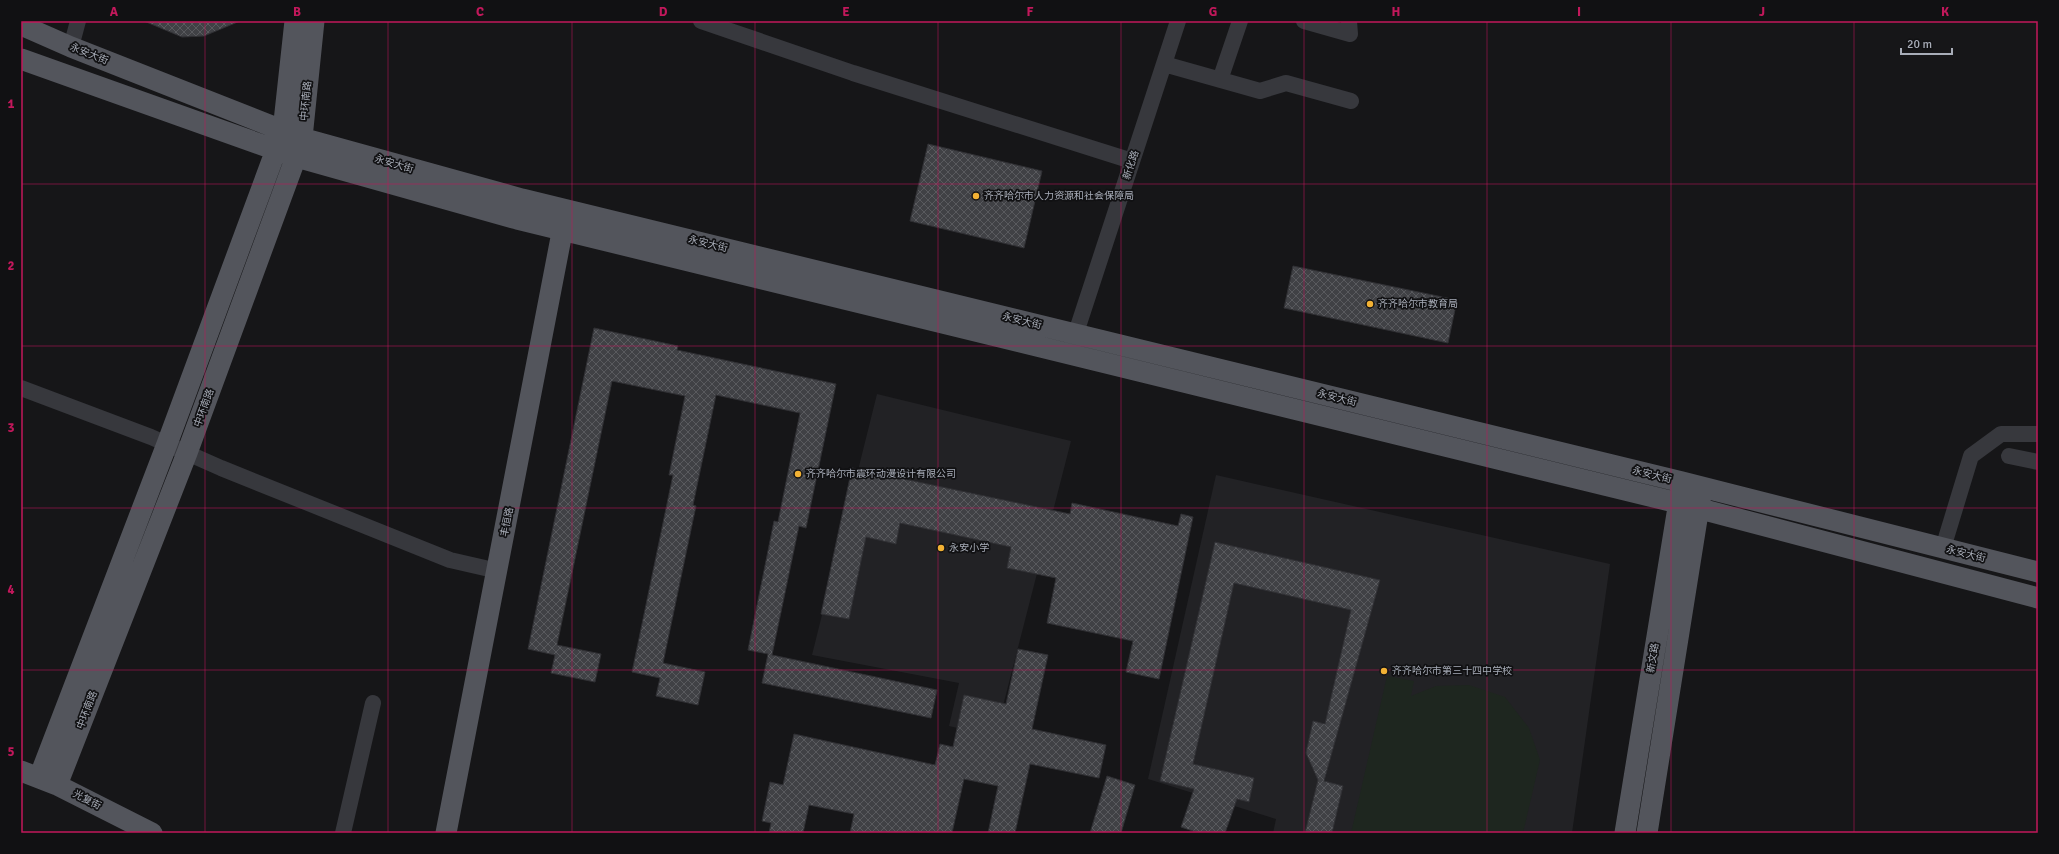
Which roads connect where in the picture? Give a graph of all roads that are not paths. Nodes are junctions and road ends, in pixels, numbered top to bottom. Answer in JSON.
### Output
{"nodes":[{"id":1,"x":78,"y":21,"type":"edge"},
{"id":2,"x":295,"y":21,"type":"edge"},
{"id":3,"x":314,"y":21,"type":"edge"},
{"id":4,"x":701,"y":21,"type":"edge"},
{"id":5,"x":1178,"y":21,"type":"edge"},
{"id":6,"x":1240,"y":21,"type":"edge"},
{"id":7,"x":1304,"y":21,"type":"edge"},
{"id":8,"x":1348,"y":21,"type":"edge"},
{"id":9,"x":21,"y":25,"type":"edge"},
{"id":10,"x":71,"y":47,"type":"junction"},
{"id":11,"x":21,"y":59,"type":"edge"},
{"id":12,"x":1164,"y":64,"type":"junction"},
{"id":13,"x":1220,"y":80,"type":"junction"},
{"id":14,"x":1351,"y":101,"type":"dead end"},
{"id":15,"x":279,"y":141,"type":"junction"},
{"id":16,"x":299,"y":148,"type":"junction"},
{"id":17,"x":1132,"y":160,"type":"junction"},
{"id":18,"x":565,"y":220,"type":"junction"},
{"id":19,"x":1076,"y":334,"type":"junction"},
{"id":20,"x":1069,"y":354,"type":"junction"},
{"id":21,"x":21,"y":388,"type":"edge"},
{"id":22,"x":2038,"y":434,"type":"edge"},
{"id":23,"x":167,"y":444,"type":"junction"},
{"id":24,"x":187,"y":453,"type":"junction"},
{"id":25,"x":2009,"y":456,"type":"dead end"},
{"id":26,"x":2038,"y":462,"type":"edge"},
{"id":27,"x":1702,"y":488,"type":"junction"},
{"id":28,"x":1680,"y":493,"type":"junction"},
{"id":29,"x":1699,"y":508,"type":"junction"},
{"id":30,"x":1943,"y":548,"type":"junction"},
{"id":31,"x":498,"y":571,"type":"junction"},
{"id":32,"x":2038,"y":572,"type":"edge"},
{"id":33,"x":2038,"y":598,"type":"edge"},
{"id":34,"x":373,"y":704,"type":"dead end"},
{"id":35,"x":39,"y":778,"type":"edge"},
{"id":36,"x":152,"y":833,"type":"edge"},
{"id":37,"x":343,"y":833,"type":"edge"},
{"id":38,"x":446,"y":833,"type":"edge"},
{"id":39,"x":1625,"y":833,"type":"edge"},
{"id":40,"x":1647,"y":833,"type":"edge"}],
"edges":[{"from":1,"to":10,"type":"street"},
{"from":2,"to":15,"type":"main road","name":"中环南路"},
{"from":3,"to":16,"type":"main road","name":"中环南路"},
{"from":4,"to":17,"type":"street"},
{"from":5,"to":12,"type":"street","name":"新化路"},
{"from":6,"to":13,"type":"street"},
{"from":7,"to":8,"type":"street"},
{"from":9,"to":10,"type":"main road","name":"永安大街"},
{"from":10,"to":15,"type":"main road","name":"永安大街"},
{"from":11,"to":15,"type":"main road","name":"永安大街"},
{"from":12,"to":13,"type":"street"},
{"from":12,"to":17,"type":"street","name":"新化路"},
{"from":13,"to":14,"type":"street"},
{"from":15,"to":16,"type":"main road","name":"永安大街"},
{"from":15,"to":23,"type":"main road","name":"中环南路"},
{"from":16,"to":18,"type":"main road","name":"永安大街"},
{"from":16,"to":24,"type":"main road","name":"中环南路"},
{"from":17,"to":19,"type":"street","name":"新化路"},
{"from":18,"to":19,"type":"main road","name":"永安大街"},
{"from":18,"to":20,"type":"main road","name":"永安大街"},
{"from":18,"to":31,"type":"main road","name":"丰恒路"},
{"from":19,"to":20,"type":"street","name":"新化路"},
{"from":19,"to":28,"type":"main road","name":"永安大街"},
{"from":20,"to":28,"type":"main road","name":"永安大街"},
{"from":21,"to":23,"type":"street"},
{"from":22,"to":30,"type":"street"},
{"from":23,"to":24,"type":"street"},
{"from":23,"to":35,"type":"main road","name":"中环南路"},
{"from":24,"to":31,"type":"street"},
{"from":24,"to":35,"type":"main road","name":"中环南路"},
{"from":25,"to":26,"type":"street"},
{"from":27,"to":28,"type":"main road","name":"永安大街"},
{"from":27,"to":29,"type":"main road"},
{"from":27,"to":30,"type":"main road","name":"永安大街"},
{"from":28,"to":29,"type":"main road","name":"永安大街"},
{"from":28,"to":39,"type":"main road","name":"新文路"},
{"from":29,"to":33,"type":"main road","name":"永安大街"},
{"from":29,"to":40,"type":"main road"},
{"from":30,"to":32,"type":"main road","name":"永安大街"},
{"from":31,"to":38,"type":"main road","name":"丰恒路"},
{"from":34,"to":37,"type":"street"},
{"from":35,"to":36,"type":"main road","name":"光复街"}]}
